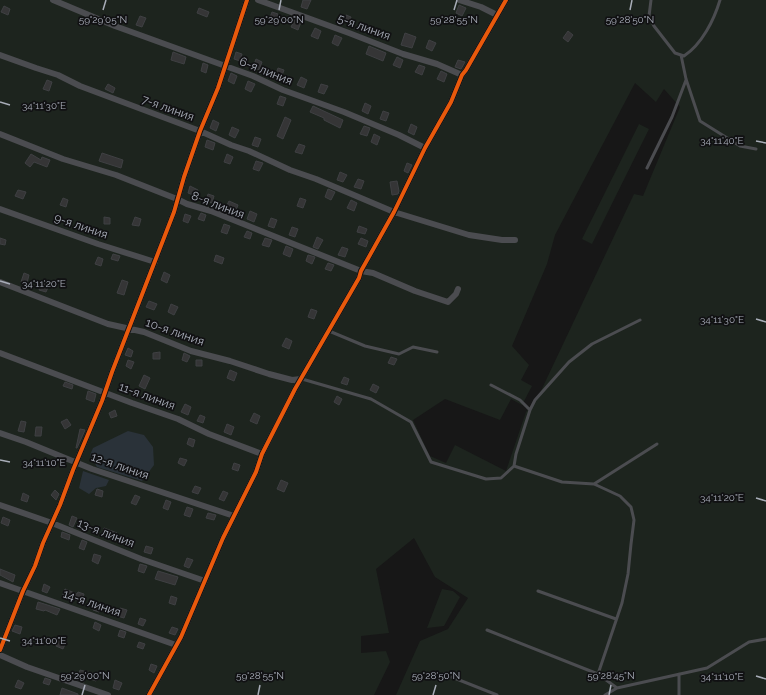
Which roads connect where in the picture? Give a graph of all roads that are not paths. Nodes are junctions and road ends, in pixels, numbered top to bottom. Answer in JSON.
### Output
{"nodes":[{"id":1,"x":53,"y":0,"type":"edge"},
{"id":2,"x":247,"y":0,"type":"edge"},
{"id":3,"x":258,"y":0,"type":"edge"},
{"id":4,"x":459,"y":0,"type":"edge"},
{"id":5,"x":506,"y":0,"type":"edge"},
{"id":6,"x":651,"y":0,"type":"edge"},
{"id":7,"x":720,"y":0,"type":"edge"},
{"id":8,"x":497,"y":15,"type":"junction"},
{"id":9,"x":0,"y":55,"type":"edge"},
{"id":10,"x":681,"y":55,"type":"junction"},
{"id":11,"x":225,"y":66,"type":"junction"},
{"id":12,"x":462,"y":75,"type":"junction"},
{"id":13,"x":686,"y":79,"type":"junction"},
{"id":14,"x":200,"y":131,"type":"junction"},
{"id":15,"x":0,"y":134,"type":"edge"},
{"id":16,"x":425,"y":148,"type":"junction"},
{"id":17,"x":756,"y":149,"type":"dead end"},
{"id":18,"x":647,"y":168,"type":"dead end"},
{"id":19,"x":178,"y":199,"type":"junction"},
{"id":20,"x":0,"y":209,"type":"edge"},
{"id":21,"x":394,"y":212,"type":"junction"},
{"id":22,"x":516,"y":240,"type":"dead end"},
{"id":23,"x":155,"y":262,"type":"junction"},
{"id":24,"x":361,"y":271,"type":"junction"},
{"id":25,"x":0,"y":282,"type":"edge"},
{"id":26,"x":458,"y":289,"type":"dead end"},
{"id":27,"x":640,"y":320,"type":"dead end"},
{"id":28,"x":130,"y":329,"type":"junction"},
{"id":29,"x":329,"y":331,"type":"junction"},
{"id":30,"x":437,"y":352,"type":"dead end"},
{"id":31,"x":0,"y":353,"type":"edge"},
{"id":32,"x":301,"y":379,"type":"junction"},
{"id":33,"x":492,"y":385,"type":"dead end"},
{"id":34,"x":105,"y":392,"type":"junction"},
{"id":35,"x":530,"y":410,"type":"junction"},
{"id":36,"x":0,"y":433,"type":"edge"},
{"id":37,"x":657,"y":444,"type":"dead end"},
{"id":38,"x":262,"y":454,"type":"junction"},
{"id":39,"x":77,"y":462,"type":"junction"},
{"id":40,"x":514,"y":466,"type":"junction"},
{"id":41,"x":594,"y":484,"type":"junction"},
{"id":42,"x":0,"y":505,"type":"edge"},
{"id":43,"x":234,"y":516,"type":"junction"},
{"id":44,"x":52,"y":523,"type":"junction"},
{"id":45,"x":205,"y":581,"type":"junction"},
{"id":46,"x":0,"y":583,"type":"edge"},
{"id":47,"x":23,"y":591,"type":"junction"},
{"id":48,"x":538,"y":591,"type":"dead end"},
{"id":49,"x":616,"y":619,"type":"junction"},
{"id":50,"x":487,"y":630,"type":"dead end"},
{"id":51,"x":766,"y":639,"type":"edge"},
{"id":52,"x":176,"y":645,"type":"junction"},
{"id":53,"x":0,"y":650,"type":"edge"},
{"id":54,"x":0,"y":655,"type":"edge"},
{"id":55,"x":444,"y":674,"type":"dead end"},
{"id":56,"x":598,"y":674,"type":"junction"},
{"id":57,"x":679,"y":674,"type":"junction"},
{"id":58,"x":617,"y":688,"type":"junction"},
{"id":59,"x":108,"y":695,"type":"edge"},
{"id":60,"x":149,"y":695,"type":"edge"},
{"id":61,"x":497,"y":695,"type":"edge"},
{"id":62,"x":605,"y":695,"type":"edge"},
{"id":63,"x":679,"y":695,"type":"edge"}],
"edges":[{"from":1,"to":11,"type":"street","name":"6-я линия"},
{"from":2,"to":11,"type":"street"},
{"from":3,"to":12,"type":"street","name":"5-я линия"},
{"from":4,"to":8,"type":"street"},
{"from":5,"to":8,"type":"street"},
{"from":6,"to":10,"type":"lane"},
{"from":7,"to":10,"type":"lane"},
{"from":8,"to":12,"type":"street"},
{"from":9,"to":14,"type":"street","name":"7-я линия"},
{"from":10,"to":13,"type":"lane"},
{"from":11,"to":14,"type":"street"},
{"from":11,"to":16,"type":"street","name":"6-я линия"},
{"from":12,"to":16,"type":"street"},
{"from":13,"to":17,"type":"lane"},
{"from":13,"to":18,"type":"lane"},
{"from":14,"to":19,"type":"street"},
{"from":14,"to":21,"type":"street","name":"7-я линия"},
{"from":15,"to":19,"type":"street","name":"8-я линия"},
{"from":16,"to":21,"type":"street"},
{"from":19,"to":23,"type":"street"},
{"from":19,"to":24,"type":"street","name":"8-я линия"},
{"from":20,"to":23,"type":"street","name":"9-я линия"},
{"from":21,"to":22,"type":"street","name":"7-я линия"},
{"from":21,"to":24,"type":"street"},
{"from":23,"to":28,"type":"street"},
{"from":24,"to":26,"type":"street","name":"8-я линия"},
{"from":24,"to":29,"type":"street"},
{"from":25,"to":28,"type":"street","name":"10-я линия"},
{"from":27,"to":35,"type":"lane"},
{"from":28,"to":32,"type":"street","name":"10-я линия"},
{"from":28,"to":34,"type":"street"},
{"from":29,"to":30,"type":"lane"},
{"from":29,"to":32,"type":"street"},
{"from":31,"to":34,"type":"street","name":"11-я линия"},
{"from":32,"to":38,"type":"street"},
{"from":32,"to":40,"type":"lane"},
{"from":33,"to":35,"type":"lane"},
{"from":34,"to":38,"type":"street","name":"11-я линия"},
{"from":34,"to":39,"type":"street"},
{"from":35,"to":40,"type":"lane"},
{"from":36,"to":39,"type":"street","name":"12-я линия"},
{"from":37,"to":41,"type":"lane"},
{"from":38,"to":43,"type":"street"},
{"from":39,"to":43,"type":"street","name":"12-я линия"},
{"from":39,"to":44,"type":"street"},
{"from":40,"to":41,"type":"lane"},
{"from":41,"to":49,"type":"lane"},
{"from":42,"to":44,"type":"street","name":"13-я линия"},
{"from":43,"to":45,"type":"street"},
{"from":44,"to":45,"type":"street","name":"13-я линия"},
{"from":44,"to":47,"type":"street"},
{"from":45,"to":52,"type":"street"},
{"from":46,"to":47,"type":"street","name":"14-я линия"},
{"from":47,"to":52,"type":"street","name":"14-я линия"},
{"from":47,"to":53,"type":"street"},
{"from":48,"to":49,"type":"lane"},
{"from":49,"to":56,"type":"lane"},
{"from":50,"to":56,"type":"lane"},
{"from":51,"to":57,"type":"lane"},
{"from":52,"to":60,"type":"street"},
{"from":54,"to":59,"type":"street"},
{"from":55,"to":61,"type":"lane"},
{"from":56,"to":58,"type":"lane"},
{"from":57,"to":58,"type":"lane"},
{"from":57,"to":63,"type":"lane"},
{"from":58,"to":62,"type":"lane"}]}
